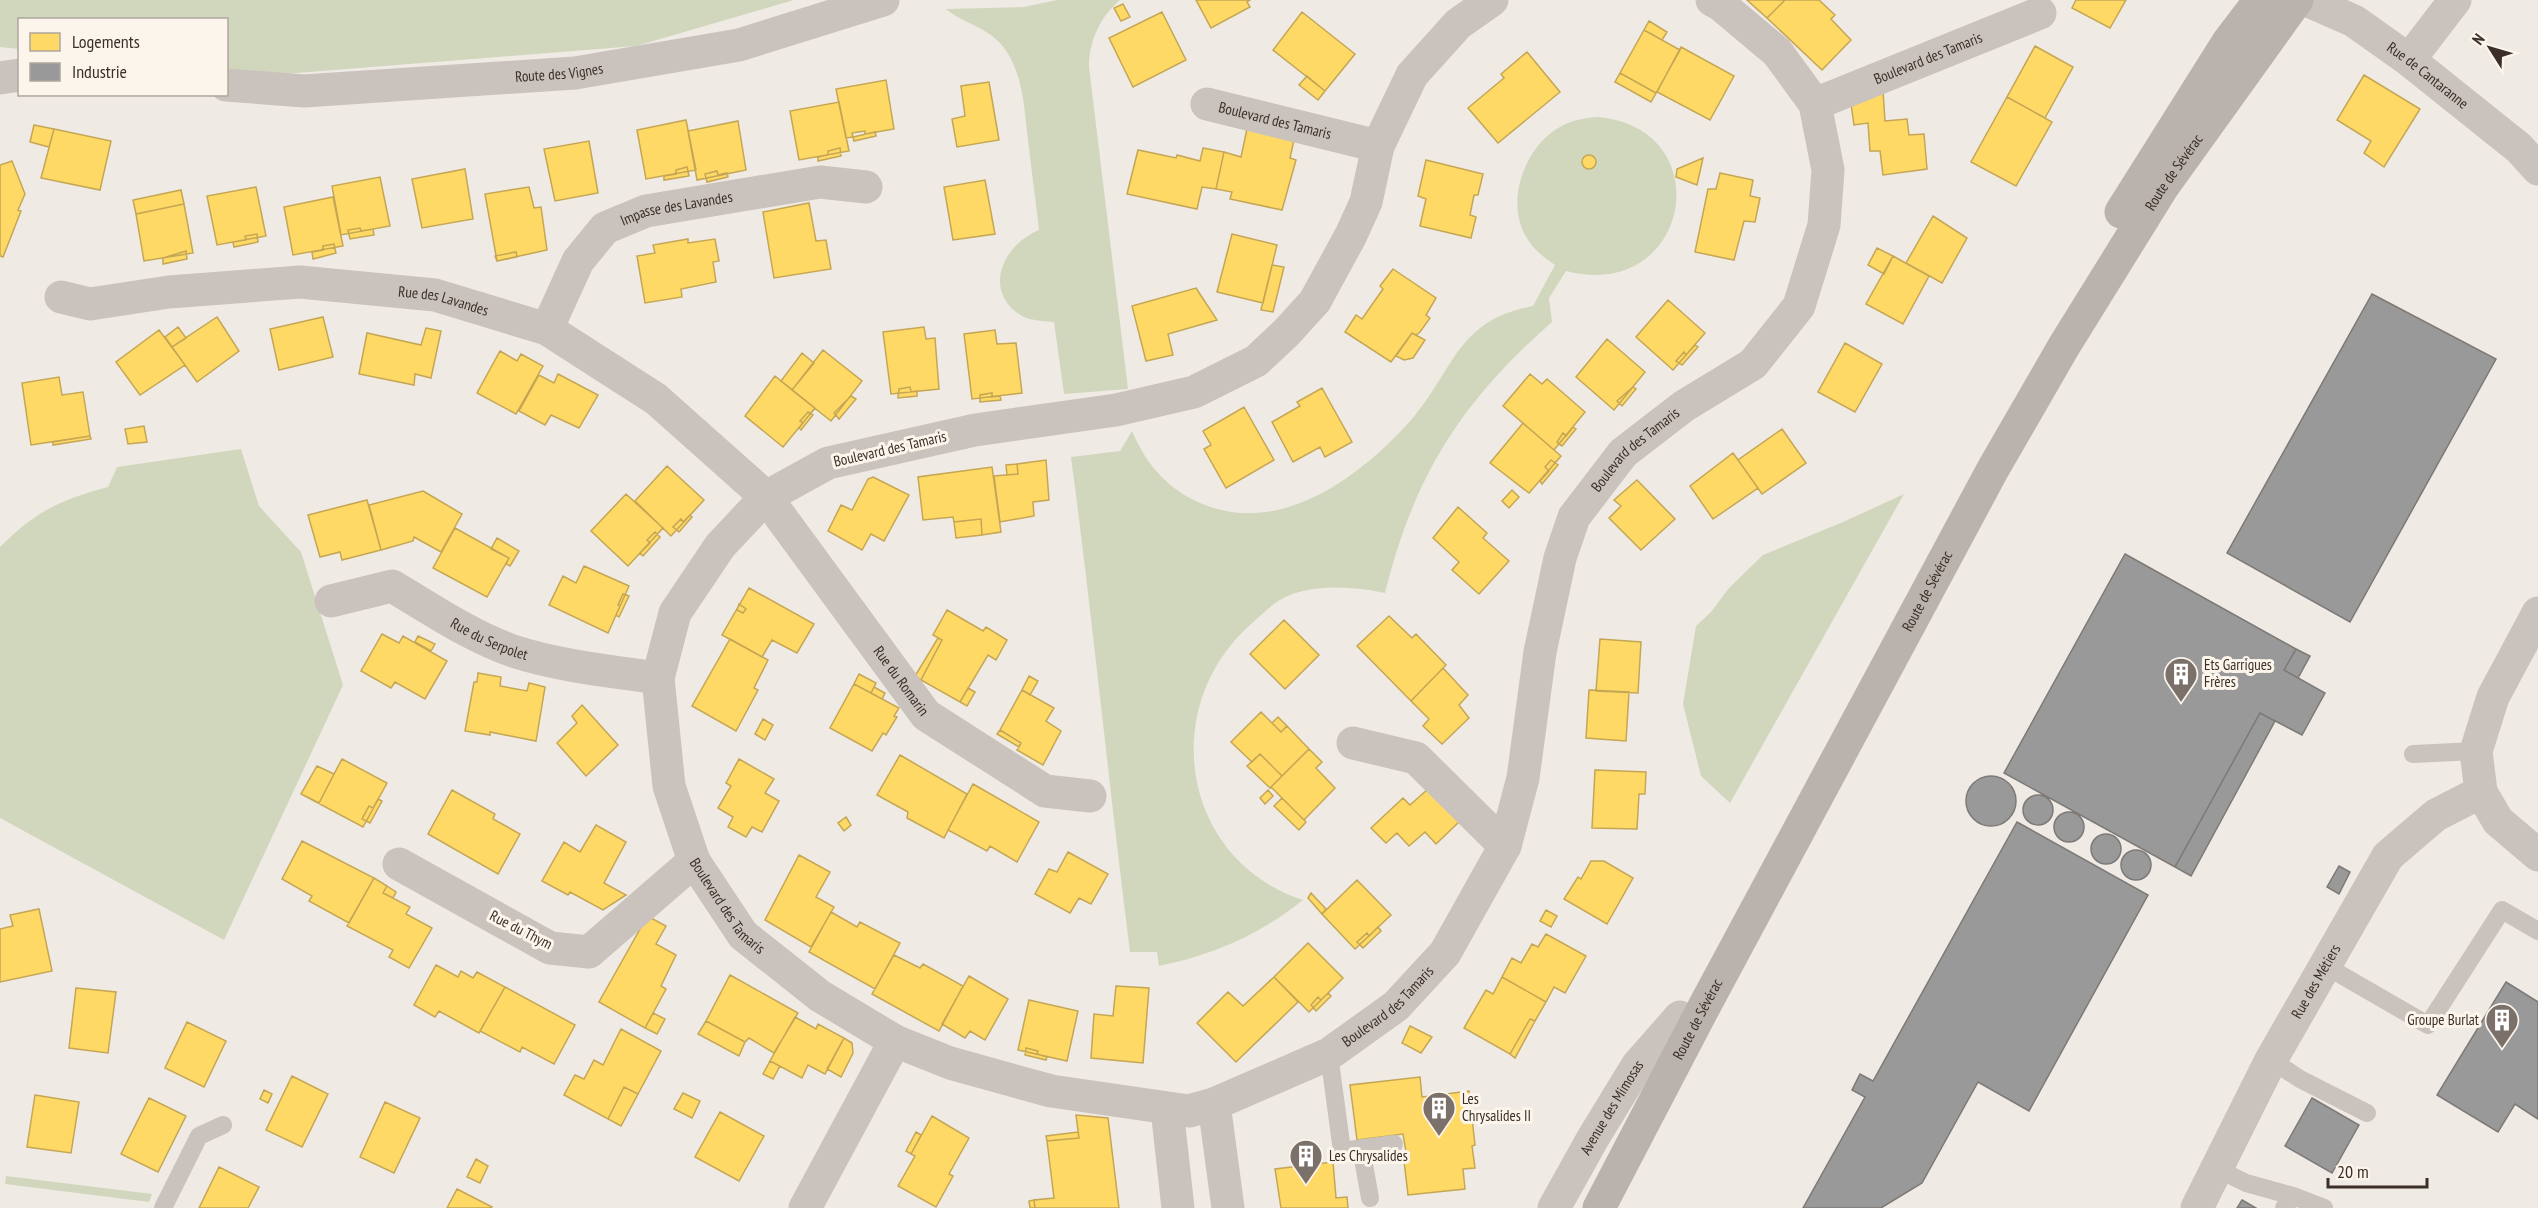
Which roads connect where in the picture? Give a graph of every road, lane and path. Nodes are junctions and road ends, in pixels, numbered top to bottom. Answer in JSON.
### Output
{"nodes":[{"id":1,"x":884,"y":0,"type":"edge"},
{"id":2,"x":1492,"y":0,"type":"edge"},
{"id":3,"x":1712,"y":0,"type":"edge"},
{"id":4,"x":2260,"y":0,"type":"edge"},
{"id":5,"x":2274,"y":0,"type":"edge"},
{"id":6,"x":2297,"y":0,"type":"edge"},
{"id":7,"x":2306,"y":0,"type":"edge"},
{"id":8,"x":2455,"y":0,"type":"edge"},
{"id":9,"x":2040,"y":13,"type":"dead end"},
{"id":10,"x":2409,"y":60,"type":"junction"},
{"id":11,"x":18,"y":75,"type":"edge"},
{"id":12,"x":0,"y":78,"type":"edge"},
{"id":13,"x":228,"y":85,"type":"edge"},
{"id":14,"x":1207,"y":104,"type":"dead end"},
{"id":15,"x":1815,"y":104,"type":"junction"},
{"id":16,"x":1378,"y":146,"type":"junction"},
{"id":17,"x":2190,"y":151,"type":"junction"},
{"id":18,"x":2538,"y":169,"type":"edge"},
{"id":19,"x":867,"y":187,"type":"dead end"},
{"id":20,"x":61,"y":297,"type":"dead end"},
{"id":21,"x":547,"y":329,"type":"junction"},
{"id":22,"x":766,"y":497,"type":"junction"},
{"id":23,"x":331,"y":601,"type":"dead end"},
{"id":24,"x":2538,"y":612,"type":"edge"},
{"id":25,"x":658,"y":678,"type":"junction"},
{"id":26,"x":1353,"y":744,"type":"dead end"},
{"id":27,"x":2476,"y":751,"type":"junction"},
{"id":28,"x":2413,"y":754,"type":"dead end"},
{"id":29,"x":2481,"y":792,"type":"junction"},
{"id":30,"x":1090,"y":796,"type":"dead end"},
{"id":31,"x":1505,"y":846,"type":"junction"},
{"id":32,"x":2538,"y":855,"type":"edge"},
{"id":33,"x":694,"y":861,"type":"junction"},
{"id":34,"x":399,"y":864,"type":"dead end"},
{"id":35,"x":2538,"y":931,"type":"edge"},
{"id":36,"x":2324,"y":966,"type":"junction"},
{"id":37,"x":1680,"y":1017,"type":"junction"},
{"id":38,"x":895,"y":1041,"type":"junction"},
{"id":39,"x":1329,"y":1054,"type":"junction"},
{"id":40,"x":2271,"y":1060,"type":"junction"},
{"id":41,"x":1214,"y":1104,"type":"junction"},
{"id":42,"x":1167,"y":1109,"type":"junction"},
{"id":43,"x":2367,"y":1113,"type":"dead end"},
{"id":44,"x":223,"y":1125,"type":"dead end"},
{"id":45,"x":1394,"y":1144,"type":"dead end"},
{"id":46,"x":1361,"y":1148,"type":"junction"},
{"id":47,"x":2218,"y":1169,"type":"junction"},
{"id":48,"x":1370,"y":1198,"type":"dead end"},
{"id":49,"x":2289,"y":1202,"type":"edge"},
{"id":50,"x":163,"y":1208,"type":"edge"},
{"id":51,"x":805,"y":1208,"type":"edge"},
{"id":52,"x":1178,"y":1208,"type":"edge"},
{"id":53,"x":1228,"y":1208,"type":"edge"},
{"id":54,"x":1554,"y":1208,"type":"edge"},
{"id":55,"x":1575,"y":1208,"type":"edge"},
{"id":56,"x":1599,"y":1208,"type":"edge"},
{"id":57,"x":2197,"y":1208,"type":"edge"},
{"id":58,"x":2324,"y":1208,"type":"edge"}],
"edges":[{"from":1,"to":13,"type":"street","name":"Route des Vignes"},
{"from":2,"to":16,"type":"street","name":"Boulevard des Tamaris"},
{"from":3,"to":15,"type":"street","name":"Boulevard des Tamaris"},
{"from":4,"to":37,"type":"main road","name":"Route de Sévérac"},
{"from":5,"to":17,"type":"main road"},
{"from":6,"to":17,"type":"main road","name":"Route de Sévérac"},
{"from":7,"to":10,"type":"street","name":"Rue de Cantaranne"},
{"from":8,"to":10,"type":"street"},
{"from":9,"to":15,"type":"street","name":"Boulevard des Tamaris"},
{"from":10,"to":18,"type":"street","name":"Rue de Cantaranne"},
{"from":11,"to":12,"type":"street"},
{"from":14,"to":16,"type":"street","name":"Boulevard des Tamaris"},
{"from":15,"to":31,"type":"street","name":"Boulevard des Tamaris"},
{"from":16,"to":22,"type":"street","name":"Boulevard des Tamaris"},
{"from":17,"to":56,"type":"main road","name":"Route de Sévérac"},
{"from":19,"to":21,"type":"street","name":"Impasse des Lavandes"},
{"from":20,"to":21,"type":"street","name":"Rue des Lavandes"},
{"from":21,"to":22,"type":"street","name":"Rue des Lavandes"},
{"from":22,"to":25,"type":"street","name":"Boulevard des Tamaris"},
{"from":22,"to":30,"type":"street","name":"Rue du Romarin"},
{"from":23,"to":25,"type":"street","name":"Rue du Serpolet"},
{"from":24,"to":27,"type":"street"},
{"from":25,"to":33,"type":"street","name":"Boulevard des Tamaris"},
{"from":26,"to":31,"type":"street"},
{"from":27,"to":28,"type":"lane"},
{"from":27,"to":29,"type":"street"},
{"from":29,"to":32,"type":"street"},
{"from":29,"to":36,"type":"street","name":"Rue des Métiers"},
{"from":31,"to":39,"type":"street","name":"Boulevard des Tamaris"},
{"from":33,"to":34,"type":"street","name":"Rue du Thym"},
{"from":33,"to":38,"type":"street","name":"Boulevard des Tamaris"},
{"from":35,"to":36,"type":"lane"},
{"from":36,"to":40,"type":"street","name":"Rue des Métiers"},
{"from":37,"to":54,"type":"street","name":"Avenue des Mimosas"},
{"from":37,"to":55,"type":"main road","name":"Route de Sévérac"},
{"from":38,"to":42,"type":"street","name":"Boulevard des Tamaris"},
{"from":38,"to":51,"type":"street"},
{"from":39,"to":41,"type":"street","name":"Boulevard des Tamaris"},
{"from":39,"to":46,"type":"lane"},
{"from":40,"to":43,"type":"lane"},
{"from":40,"to":47,"type":"street","name":"Rue des Métiers"},
{"from":41,"to":42,"type":"street","name":"Boulevard des Tamaris"},
{"from":41,"to":53,"type":"street"},
{"from":42,"to":52,"type":"street"},
{"from":44,"to":50,"type":"lane"},
{"from":45,"to":46,"type":"lane"},
{"from":46,"to":48,"type":"lane"},
{"from":47,"to":49,"type":"lane"},
{"from":47,"to":57,"type":"street","name":"Rue des Métiers"},
{"from":49,"to":58,"type":"lane"}]}
